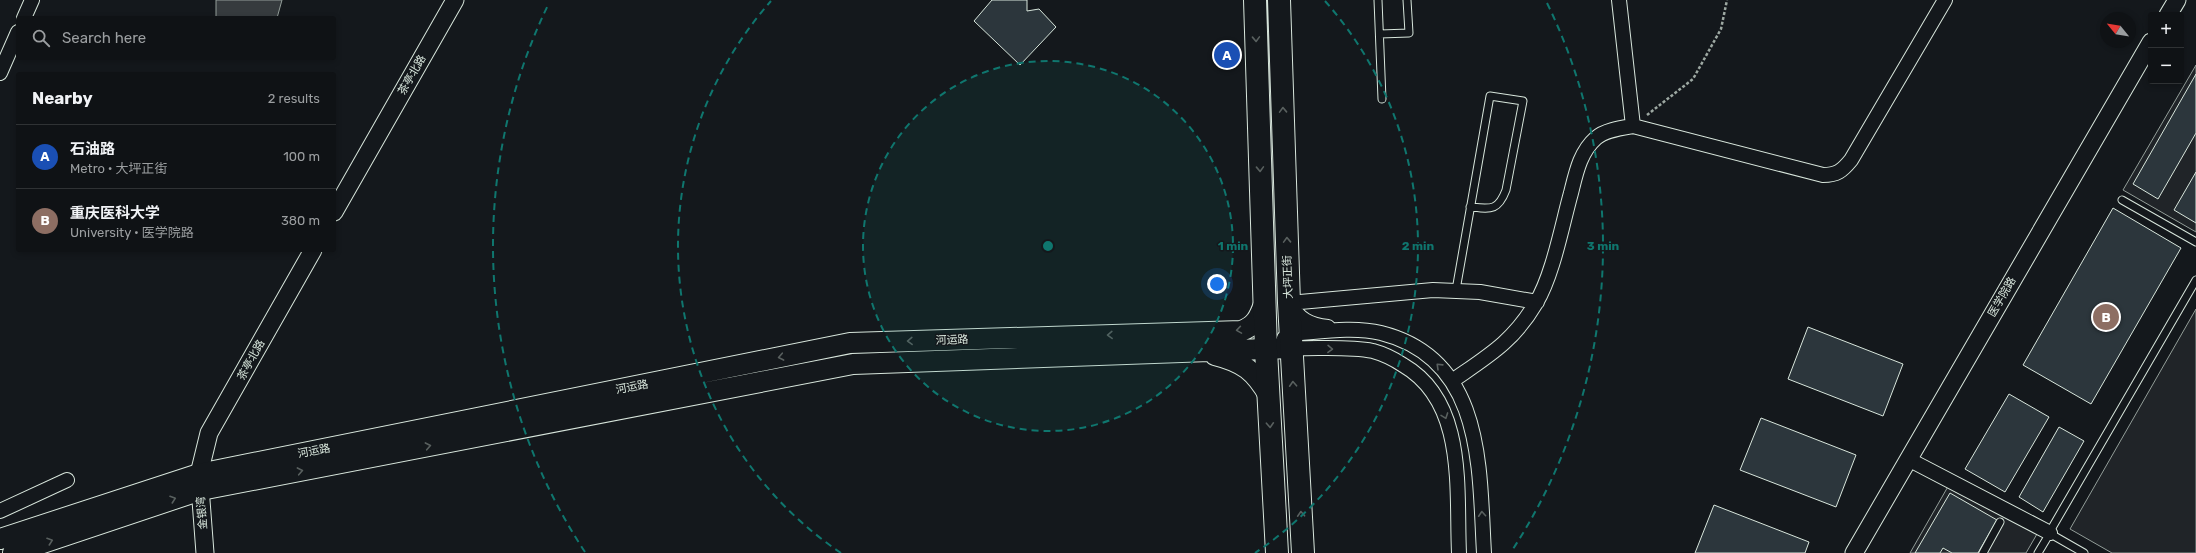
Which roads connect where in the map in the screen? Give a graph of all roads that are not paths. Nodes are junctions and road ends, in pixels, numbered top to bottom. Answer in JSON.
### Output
{"nodes":[{"id":1,"x":32,"y":0,"type":"edge"},
{"id":2,"x":455,"y":0,"type":"edge"},
{"id":3,"x":1255,"y":0,"type":"edge"},
{"id":4,"x":1280,"y":0,"type":"edge"},
{"id":5,"x":1378,"y":0,"type":"edge"},
{"id":6,"x":1408,"y":0,"type":"edge"},
{"id":7,"x":1619,"y":0,"type":"edge"},
{"id":8,"x":1945,"y":0,"type":"edge"},
{"id":9,"x":2178,"y":0,"type":"edge"},
{"id":10,"x":2170,"y":12,"type":"edge"},
{"id":11,"x":25,"y":16,"type":"edge"},
{"id":12,"x":1380,"y":34,"type":"junction"},
{"id":13,"x":16,"y":37,"type":"edge"},
{"id":14,"x":2148,"y":47,"type":"edge"},
{"id":15,"x":0,"y":73,"type":"edge"},
{"id":16,"x":1382,"y":100,"type":"dead end"},
{"id":17,"x":1633,"y":126,"type":"junction"},
{"id":18,"x":2122,"y":200,"type":"dead end"},
{"id":19,"x":1470,"y":207,"type":"junction"},
{"id":20,"x":336,"y":208,"type":"edge"},
{"id":21,"x":2196,"y":242,"type":"edge"},
{"id":22,"x":312,"y":252,"type":"edge"},
{"id":23,"x":2196,"y":280,"type":"edge"},
{"id":24,"x":1456,"y":290,"type":"junction"},
{"id":25,"x":1537,"y":302,"type":"junction"},
{"id":26,"x":1289,"y":303,"type":"junction"},
{"id":27,"x":1264,"y":304,"type":"junction"},
{"id":28,"x":1361,"y":331,"type":"junction"},
{"id":29,"x":1291,"y":341,"type":"junction"},
{"id":30,"x":1266,"y":350,"type":"junction"},
{"id":31,"x":1202,"y":352,"type":"junction"},
{"id":32,"x":1452,"y":381,"type":"junction"},
{"id":33,"x":1269,"y":396,"type":"junction"},
{"id":34,"x":1908,"y":459,"type":"junction"},
{"id":35,"x":67,"y":480,"type":"dead end"},
{"id":36,"x":200,"y":482,"type":"junction"},
{"id":37,"x":0,"y":511,"type":"edge"},
{"id":38,"x":2000,"y":522,"type":"dead end"},
{"id":39,"x":2050,"y":533,"type":"junction"},
{"id":40,"x":0,"y":539,"type":"edge"},
{"id":41,"x":13,"y":553,"type":"edge"},
{"id":42,"x":205,"y":553,"type":"edge"},
{"id":43,"x":1277,"y":553,"type":"edge"},
{"id":44,"x":1303,"y":553,"type":"edge"},
{"id":45,"x":1459,"y":553,"type":"edge"},
{"id":46,"x":1484,"y":553,"type":"edge"},
{"id":47,"x":1854,"y":553,"type":"edge"},
{"id":48,"x":1982,"y":553,"type":"edge"},
{"id":49,"x":2038,"y":553,"type":"edge"},
{"id":50,"x":2084,"y":553,"type":"edge"}],
"edges":[{"from":1,"to":11,"type":"street"},
{"from":2,"to":20,"type":"street","name":"茶亭北路"},
{"from":3,"to":27,"type":"main road","one_way":true},
{"from":26,"to":4,"type":"main road","name":"大坪正街","one_way":true},
{"from":5,"to":12,"type":"lane"},
{"from":6,"to":12,"type":"lane"},
{"from":7,"to":17,"type":"street"},
{"from":8,"to":17,"type":"street"},
{"from":9,"to":10,"type":"street"},
{"from":12,"to":16,"type":"lane"},
{"from":13,"to":15,"type":"street"},
{"from":14,"to":34,"type":"street","name":"医学院路"},
{"from":17,"to":25,"type":"street"},
{"from":18,"to":21,"type":"lane"},
{"from":19,"to":19,"type":"lane"},
{"from":19,"to":24,"type":"lane"},
{"from":22,"to":36,"type":"street","name":"茶亭北路"},
{"from":23,"to":39,"type":"lane"},
{"from":24,"to":25,"type":"street"},
{"from":24,"to":26,"type":"street"},
{"from":25,"to":32,"type":"street"},
{"from":26,"to":28,"type":"street"},
{"from":26,"to":29,"type":"main road","name":"大坪正街"},
{"from":27,"to":30,"type":"main road"},
{"from":27,"to":36,"type":"main road","name":"河运路","one_way":true},
{"from":28,"to":29,"type":"street"},
{"from":32,"to":28,"type":"street","one_way":true},
{"from":29,"to":30,"type":"main road","name":"河运路"},
{"from":44,"to":29,"type":"main road","name":"大坪正街","one_way":true},
{"from":29,"to":45,"type":"street","one_way":true},
{"from":30,"to":31,"type":"main road","name":"河运路"},
{"from":30,"to":33,"type":"main road"},
{"from":31,"to":33,"type":"main road"},
{"from":36,"to":31,"type":"main road","name":"河运路","one_way":true},
{"from":46,"to":32,"type":"street","one_way":true},
{"from":33,"to":43,"type":"main road","one_way":true},
{"from":34,"to":39,"type":"street"},
{"from":34,"to":47,"type":"street","name":"医学院路"},
{"from":35,"to":37,"type":"street"},
{"from":36,"to":40,"type":"main road","name":"河运路"},
{"from":41,"to":36,"type":"main road","name":"河运路","one_way":true},
{"from":36,"to":42,"type":"street","name":"金银湾"},
{"from":38,"to":48,"type":"lane"},
{"from":39,"to":49,"type":"lane"},
{"from":39,"to":50,"type":"lane"}]}
